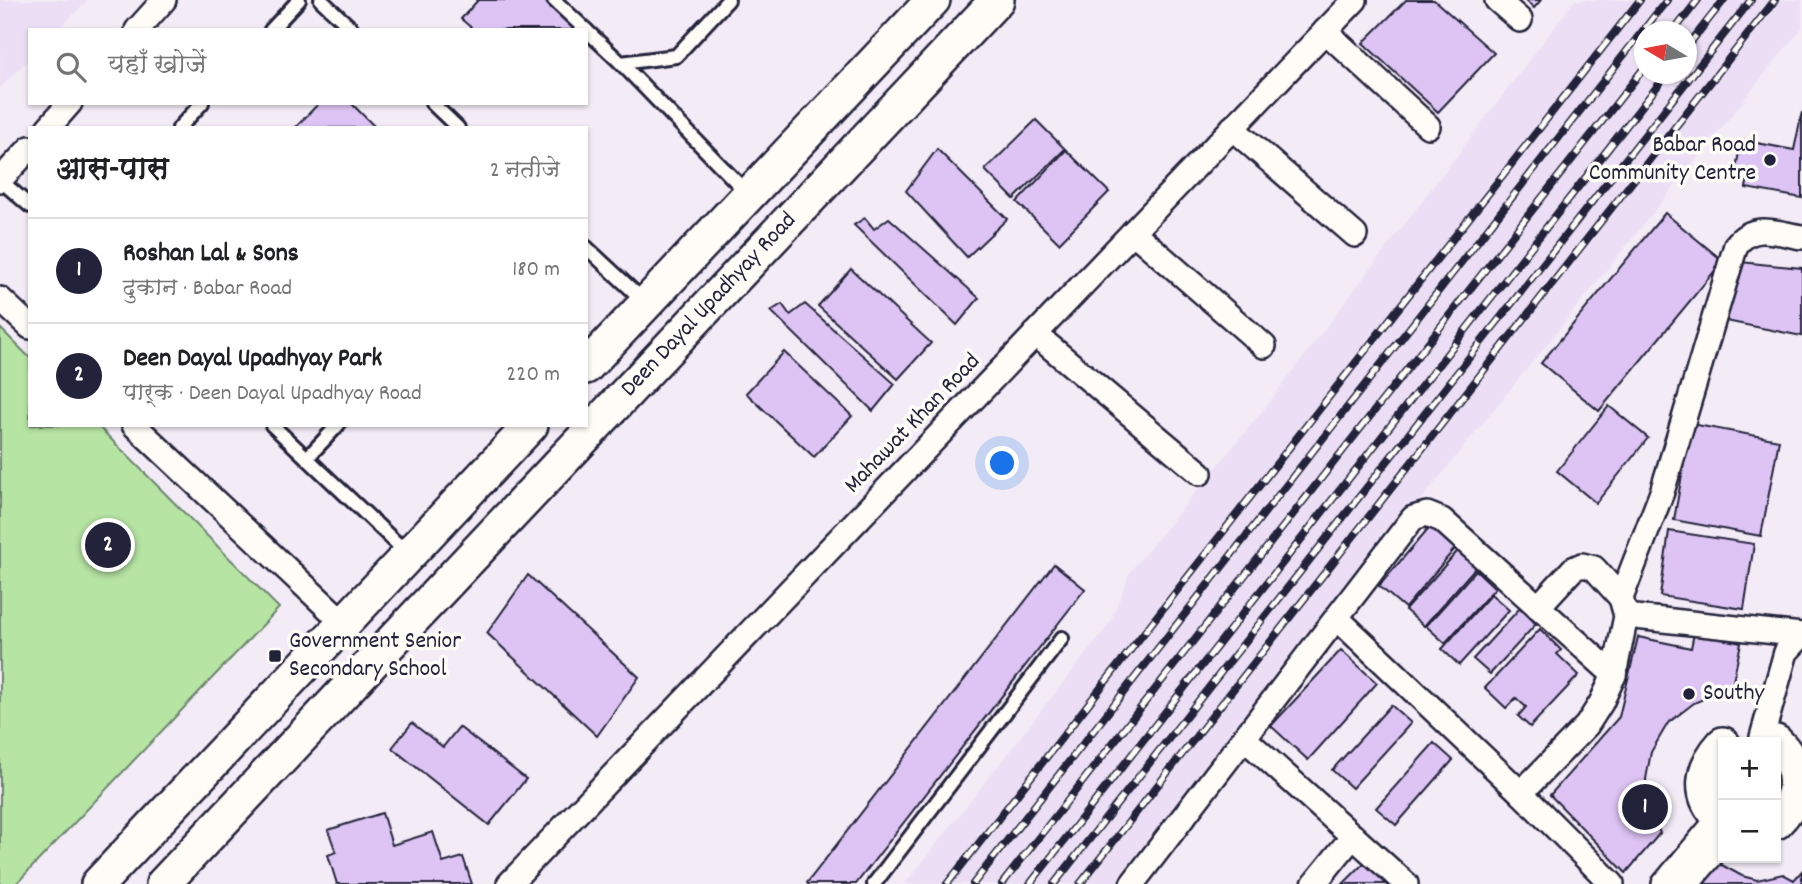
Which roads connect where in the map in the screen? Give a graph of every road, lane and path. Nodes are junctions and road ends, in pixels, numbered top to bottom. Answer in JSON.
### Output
{"nodes":[{"id":1,"x":164,"y":0,"type":"edge"},
{"id":2,"x":299,"y":0,"type":"edge"},
{"id":3,"x":321,"y":0,"type":"edge"},
{"id":4,"x":554,"y":0,"type":"edge"},
{"id":5,"x":728,"y":0,"type":"edge"},
{"id":6,"x":933,"y":0,"type":"edge"},
{"id":7,"x":997,"y":0,"type":"edge"},
{"id":8,"x":1355,"y":0,"type":"edge"},
{"id":9,"x":1497,"y":0,"type":"edge"},
{"id":10,"x":1520,"y":20,"type":"dead end"},
{"id":11,"x":139,"y":28,"type":"edge"},
{"id":12,"x":273,"y":28,"type":"edge"},
{"id":13,"x":351,"y":28,"type":"edge"},
{"id":14,"x":584,"y":28,"type":"edge"},
{"id":15,"x":588,"y":32,"type":"edge"},
{"id":16,"x":1325,"y":32,"type":"junction"},
{"id":17,"x":621,"y":63,"type":"junction"},
{"id":18,"x":68,"y":105,"type":"edge"},
{"id":19,"x":200,"y":105,"type":"edge"},
{"id":20,"x":434,"y":105,"type":"edge"},
{"id":21,"x":50,"y":126,"type":"edge"},
{"id":22,"x":181,"y":126,"type":"edge"},
{"id":23,"x":456,"y":126,"type":"edge"},
{"id":24,"x":1428,"y":126,"type":"dead end"},
{"id":25,"x":1232,"y":128,"type":"junction"},
{"id":26,"x":28,"y":150,"type":"edge"},
{"id":27,"x":0,"y":180,"type":"edge"},
{"id":28,"x":749,"y":195,"type":"junction"},
{"id":29,"x":28,"y":204,"type":"edge"},
{"id":30,"x":1133,"y":232,"type":"junction"},
{"id":31,"x":1355,"y":235,"type":"dead end"},
{"id":32,"x":1802,"y":237,"type":"edge"},
{"id":33,"x":588,"y":249,"type":"edge"},
{"id":34,"x":0,"y":299,"type":"edge"},
{"id":35,"x":646,"y":303,"type":"junction"},
{"id":36,"x":28,"y":325,"type":"edge"},
{"id":37,"x":1035,"y":334,"type":"junction"},
{"id":38,"x":1264,"y":346,"type":"dead end"},
{"id":39,"x":588,"y":365,"type":"edge"},
{"id":40,"x":136,"y":427,"type":"edge"},
{"id":41,"x":274,"y":427,"type":"edge"},
{"id":42,"x":336,"y":427,"type":"edge"},
{"id":43,"x":529,"y":427,"type":"edge"},
{"id":44,"x":307,"y":458,"type":"junction"},
{"id":45,"x":1200,"y":473,"type":"dead end"},
{"id":46,"x":408,"y":555,"type":"junction"},
{"id":47,"x":1538,"y":607,"type":"junction"},
{"id":48,"x":1623,"y":607,"type":"junction"},
{"id":49,"x":1338,"y":619,"type":"junction"},
{"id":50,"x":344,"y":623,"type":"junction"},
{"id":51,"x":1802,"y":635,"type":"edge"},
{"id":52,"x":1062,"y":638,"type":"dead end"},
{"id":53,"x":1614,"y":675,"type":"junction"},
{"id":54,"x":1773,"y":737,"type":"edge"},
{"id":55,"x":1245,"y":739,"type":"junction"},
{"id":56,"x":1718,"y":750,"type":"edge"},
{"id":57,"x":1781,"y":750,"type":"edge"},
{"id":58,"x":1521,"y":793,"type":"junction"},
{"id":59,"x":1794,"y":799,"type":"edge"},
{"id":60,"x":1718,"y":819,"type":"edge"},
{"id":61,"x":1718,"y":830,"type":"edge"},
{"id":62,"x":1718,"y":833,"type":"edge"},
{"id":63,"x":1353,"y":836,"type":"junction"},
{"id":64,"x":99,"y":884,"type":"edge"},
{"id":65,"x":163,"y":884,"type":"edge"},
{"id":66,"x":509,"y":884,"type":"edge"},
{"id":67,"x":874,"y":884,"type":"edge"},
{"id":68,"x":1132,"y":884,"type":"edge"},
{"id":69,"x":1314,"y":884,"type":"edge"},
{"id":70,"x":1406,"y":884,"type":"edge"},
{"id":71,"x":1612,"y":884,"type":"edge"},
{"id":72,"x":1664,"y":884,"type":"edge"},
{"id":73,"x":1687,"y":884,"type":"edge"}],
"edges":[{"from":1,"to":11,"type":"street"},
{"from":2,"to":12,"type":"lane"},
{"from":3,"to":13,"type":"lane"},
{"from":4,"to":14,"type":"lane"},
{"from":5,"to":17,"type":"lane"},
{"from":6,"to":28,"type":"main road","name":"Deen Dayal Upadhyay Road"},
{"from":7,"to":65,"type":"main road","name":"Deen Dayal Upadhyay Road"},
{"from":8,"to":16,"type":"street","name":"Mahawat Khan Road"},
{"from":9,"to":10,"type":"street"},
{"from":15,"to":17,"type":"lane"},
{"from":16,"to":24,"type":"street"},
{"from":16,"to":25,"type":"street","name":"Mahawat Khan Road"},
{"from":17,"to":28,"type":"lane"},
{"from":18,"to":21,"type":"street"},
{"from":19,"to":22,"type":"lane"},
{"from":20,"to":23,"type":"lane"},
{"from":25,"to":30,"type":"street","name":"Mahawat Khan Road"},
{"from":25,"to":31,"type":"street"},
{"from":26,"to":27,"type":"street"},
{"from":27,"to":29,"type":"lane"},
{"from":28,"to":35,"type":"main road","name":"Deen Dayal Upadhyay Road"},
{"from":30,"to":37,"type":"street","name":"Mahawat Khan Road"},
{"from":30,"to":38,"type":"street"},
{"from":32,"to":48,"type":"street"},
{"from":33,"to":35,"type":"lane"},
{"from":34,"to":36,"type":"street"},
{"from":35,"to":39,"type":"main road","name":"Deen Dayal Upadhyay Road"},
{"from":37,"to":45,"type":"street"},
{"from":37,"to":66,"type":"street","name":"Mahawat Khan Road"},
{"from":40,"to":50,"type":"street"},
{"from":41,"to":44,"type":"lane"},
{"from":42,"to":44,"type":"lane"},
{"from":43,"to":46,"type":"main road"},
{"from":44,"to":46,"type":"lane"},
{"from":46,"to":50,"type":"main road"},
{"from":47,"to":48,"type":"street"},
{"from":47,"to":49,"type":"street"},
{"from":47,"to":53,"type":"street"},
{"from":48,"to":51,"type":"street"},
{"from":48,"to":53,"type":"street"},
{"from":49,"to":55,"type":"street"},
{"from":49,"to":58,"type":"street"},
{"from":50,"to":64,"type":"main road"},
{"from":51,"to":54,"type":"street"},
{"from":52,"to":67,"type":"lane"},
{"from":53,"to":58,"type":"street"},
{"from":55,"to":63,"type":"street"},
{"from":55,"to":68,"type":"street"},
{"from":56,"to":60,"type":"main road"},
{"from":57,"to":59,"type":"main road"},
{"from":58,"to":71,"type":"street"},
{"from":61,"to":72,"type":"street"},
{"from":62,"to":73,"type":"street"},
{"from":63,"to":69,"type":"street"},
{"from":63,"to":70,"type":"street"}]}
